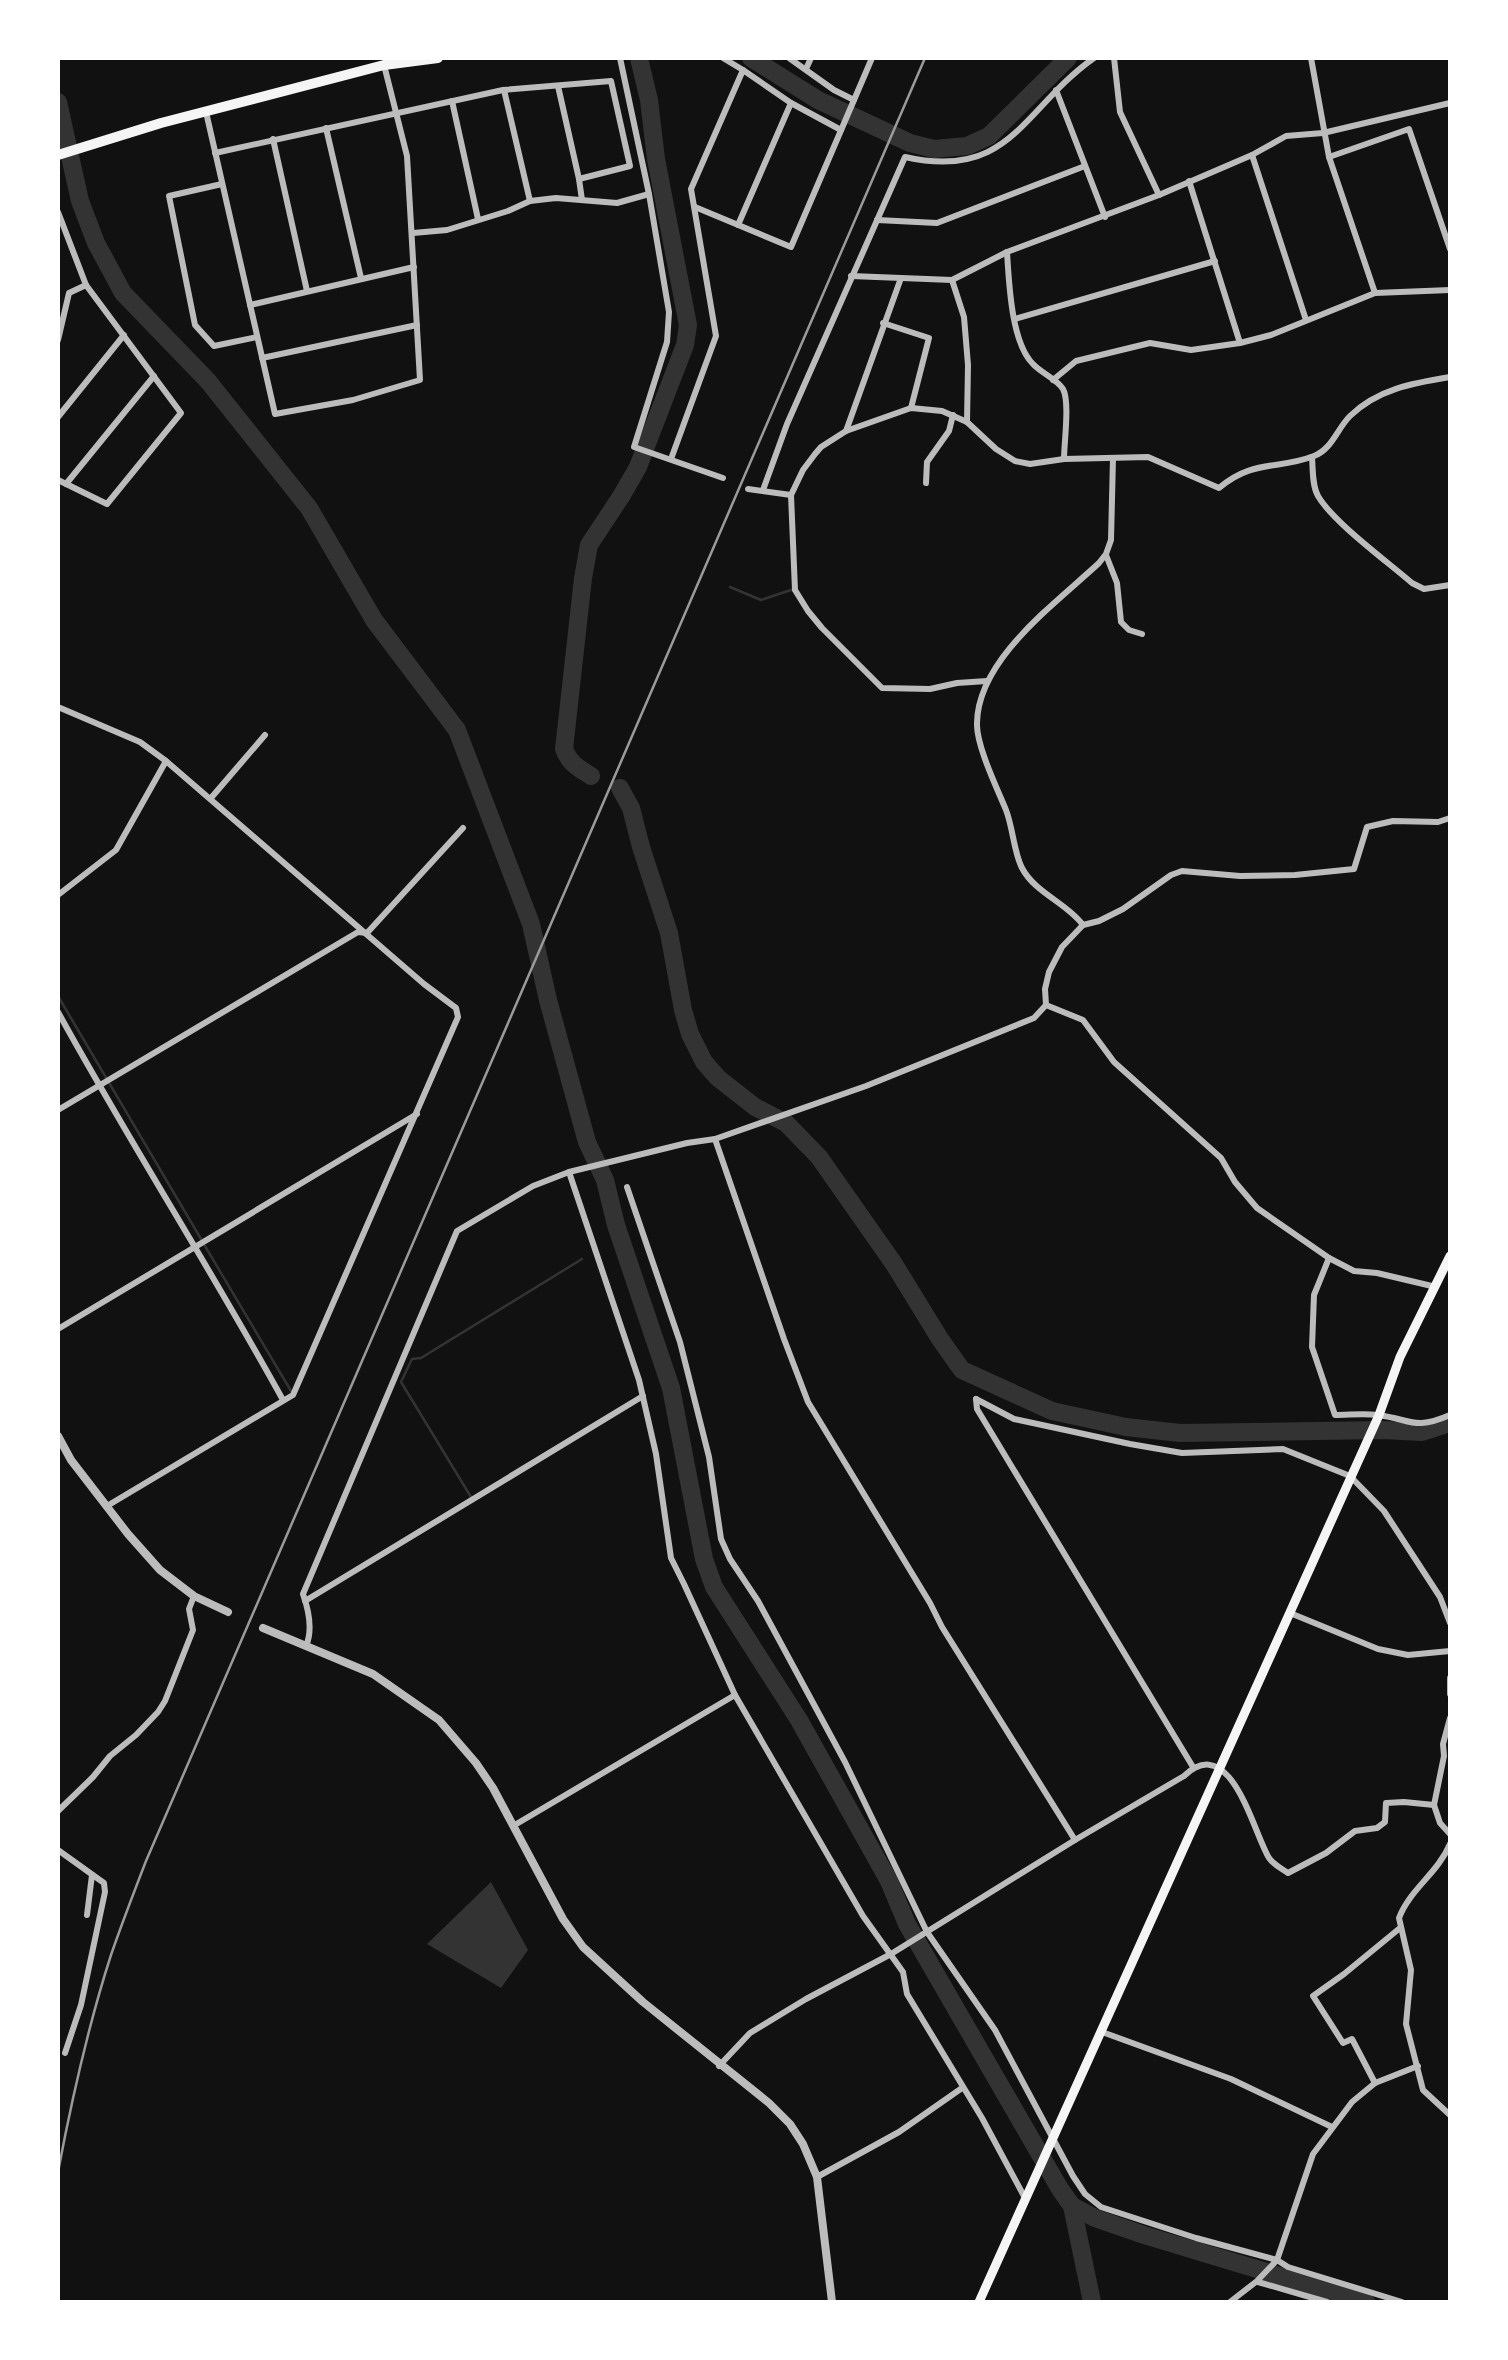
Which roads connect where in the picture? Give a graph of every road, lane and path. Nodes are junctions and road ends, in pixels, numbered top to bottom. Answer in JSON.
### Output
{"nodes":[{"id":1,"x":438,"y":58,"type":"edge"},
{"id":2,"x":620,"y":58,"type":"edge"},
{"id":3,"x":723,"y":58,"type":"edge"},
{"id":4,"x":790,"y":58,"type":"edge"},
{"id":5,"x":811,"y":58,"type":"edge"},
{"id":6,"x":872,"y":58,"type":"edge"},
{"id":7,"x":1094,"y":58,"type":"edge"},
{"id":8,"x":1114,"y":58,"type":"edge"},
{"id":9,"x":1310,"y":58,"type":"edge"},
{"id":10,"x":384,"y":65,"type":"junction"},
{"id":11,"x":806,"y":69,"type":"junction"},
{"id":12,"x":743,"y":70,"type":"junction"},
{"id":13,"x":558,"y":86,"type":"junction"},
{"id":14,"x":504,"y":90,"type":"junction"},
{"id":15,"x":1056,"y":90,"type":"junction"},
{"id":16,"x":452,"y":100,"type":"junction"},
{"id":17,"x":853,"y":102,"type":"junction"},
{"id":18,"x":791,"y":103,"type":"junction"},
{"id":19,"x":1450,"y":103,"type":"edge"},
{"id":20,"x":206,"y":112,"type":"junction"},
{"id":21,"x":397,"y":112,"type":"junction"},
{"id":22,"x":326,"y":128,"type":"junction"},
{"id":23,"x":841,"y":130,"type":"junction"},
{"id":24,"x":1324,"y":133,"type":"junction"},
{"id":25,"x":273,"y":139,"type":"junction"},
{"id":26,"x":215,"y":153,"type":"junction"},
{"id":27,"x":58,"y":155,"type":"edge"},
{"id":28,"x":1252,"y":155,"type":"junction"},
{"id":29,"x":1329,"y":157,"type":"junction"},
{"id":30,"x":1085,"y":166,"type":"junction"},
{"id":31,"x":580,"y":180,"type":"junction"},
{"id":32,"x":1189,"y":180,"type":"junction"},
{"id":33,"x":222,"y":184,"type":"junction"},
{"id":34,"x":649,"y":194,"type":"junction"},
{"id":35,"x":1159,"y":195,"type":"junction"},
{"id":36,"x":582,"y":200,"type":"junction"},
{"id":37,"x":530,"y":201,"type":"junction"},
{"id":38,"x":694,"y":207,"type":"junction"},
{"id":39,"x":58,"y":212,"type":"edge"},
{"id":40,"x":1105,"y":217,"type":"junction"},
{"id":41,"x":478,"y":219,"type":"junction"},
{"id":42,"x":876,"y":220,"type":"junction"},
{"id":43,"x":738,"y":225,"type":"junction"},
{"id":44,"x":413,"y":233,"type":"junction"},
{"id":45,"x":1450,"y":249,"type":"edge"},
{"id":46,"x":1008,"y":252,"type":"junction"},
{"id":47,"x":1214,"y":261,"type":"junction"},
{"id":48,"x":414,"y":267,"type":"junction"},
{"id":49,"x":851,"y":276,"type":"junction"},
{"id":50,"x":361,"y":278,"type":"junction"},
{"id":51,"x":901,"y":278,"type":"junction"},
{"id":52,"x":952,"y":280,"type":"junction"},
{"id":53,"x":86,"y":285,"type":"junction"},
{"id":54,"x":1450,"y":290,"type":"edge"},
{"id":55,"x":307,"y":291,"type":"junction"},
{"id":56,"x":1375,"y":293,"type":"junction"},
{"id":57,"x":250,"y":304,"type":"junction"},
{"id":58,"x":1016,"y":318,"type":"junction"},
{"id":59,"x":1306,"y":320,"type":"junction"},
{"id":60,"x":418,"y":324,"type":"junction"},
{"id":61,"x":883,"y":324,"type":"junction"},
{"id":62,"x":124,"y":335,"type":"junction"},
{"id":63,"x":58,"y":337,"type":"edge"},
{"id":64,"x":257,"y":337,"type":"junction"},
{"id":65,"x":1240,"y":343,"type":"junction"},
{"id":66,"x":262,"y":358,"type":"junction"},
{"id":67,"x":154,"y":376,"type":"junction"},
{"id":68,"x":1450,"y":377,"type":"edge"},
{"id":69,"x":1053,"y":380,"type":"junction"},
{"id":70,"x":911,"y":408,"type":"junction"},
{"id":71,"x":58,"y":416,"type":"edge"},
{"id":72,"x":953,"y":416,"type":"junction"},
{"id":73,"x":967,"y":422,"type":"junction"},
{"id":74,"x":846,"y":431,"type":"junction"},
{"id":75,"x":1312,"y":457,"type":"junction"},
{"id":76,"x":1114,"y":458,"type":"junction"},
{"id":77,"x":1064,"y":459,"type":"junction"},
{"id":78,"x":671,"y":460,"type":"junction"},
{"id":79,"x":723,"y":478,"type":"dead end"},
{"id":80,"x":58,"y":480,"type":"edge"},
{"id":81,"x":926,"y":483,"type":"dead end"},
{"id":82,"x":66,"y":484,"type":"junction"},
{"id":83,"x":748,"y":488,"type":"dead end"},
{"id":84,"x":763,"y":490,"type":"junction"},
{"id":85,"x":792,"y":495,"type":"junction"},
{"id":86,"x":1106,"y":554,"type":"junction"},
{"id":87,"x":1450,"y":585,"type":"edge"},
{"id":88,"x":1142,"y":634,"type":"dead end"},
{"id":89,"x":987,"y":682,"type":"junction"},
{"id":90,"x":58,"y":707,"type":"edge"},
{"id":91,"x":265,"y":735,"type":"dead end"},
{"id":92,"x":166,"y":761,"type":"junction"},
{"id":93,"x":211,"y":798,"type":"junction"},
{"id":94,"x":1450,"y":818,"type":"edge"},
{"id":95,"x":462,"y":828,"type":"dead end"},
{"id":96,"x":58,"y":895,"type":"edge"},
{"id":97,"x":1084,"y":925,"type":"junction"},
{"id":98,"x":367,"y":933,"type":"junction"},
{"id":99,"x":1046,"y":1005,"type":"junction"},
{"id":100,"x":58,"y":1012,"type":"edge"},
{"id":101,"x":98,"y":1085,"type":"junction"},
{"id":102,"x":58,"y":1110,"type":"edge"},
{"id":103,"x":418,"y":1113,"type":"junction"},
{"id":104,"x":715,"y":1139,"type":"junction"},
{"id":105,"x":570,"y":1172,"type":"junction"},
{"id":106,"x":627,"y":1188,"type":"dead end"},
{"id":107,"x":195,"y":1244,"type":"junction"},
{"id":108,"x":1450,"y":1256,"type":"edge"},
{"id":109,"x":1328,"y":1258,"type":"junction"},
{"id":110,"x":1436,"y":1287,"type":"junction"},
{"id":111,"x":58,"y":1329,"type":"edge"},
{"id":112,"x":643,"y":1396,"type":"junction"},
{"id":113,"x":283,"y":1400,"type":"junction"},
{"id":114,"x":1450,"y":1414,"type":"edge"},
{"id":115,"x":1379,"y":1416,"type":"junction"},
{"id":116,"x":58,"y":1436,"type":"edge"},
{"id":117,"x":1350,"y":1476,"type":"junction"},
{"id":118,"x":107,"y":1506,"type":"junction"},
{"id":119,"x":194,"y":1596,"type":"junction"},
{"id":120,"x":305,"y":1601,"type":"junction"},
{"id":121,"x":228,"y":1612,"type":"dead end"},
{"id":122,"x":1290,"y":1612,"type":"junction"},
{"id":123,"x":1450,"y":1623,"type":"edge"},
{"id":124,"x":263,"y":1628,"type":"dead end"},
{"id":125,"x":306,"y":1646,"type":"junction"},
{"id":126,"x":1450,"y":1651,"type":"edge"},
{"id":127,"x":1450,"y":1678,"type":"edge"},
{"id":128,"x":1450,"y":1694,"type":"edge"},
{"id":129,"x":735,"y":1695,"type":"junction"},
{"id":130,"x":1450,"y":1718,"type":"edge"},
{"id":131,"x":1194,"y":1767,"type":"junction"},
{"id":132,"x":1220,"y":1768,"type":"junction"},
{"id":133,"x":1434,"y":1805,"type":"junction"},
{"id":134,"x":58,"y":1811,"type":"edge"},
{"id":135,"x":513,"y":1826,"type":"junction"},
{"id":136,"x":1450,"y":1834,"type":"edge"},
{"id":137,"x":1074,"y":1840,"type":"junction"},
{"id":138,"x":1450,"y":1844,"type":"edge"},
{"id":139,"x":58,"y":1850,"type":"edge"},
{"id":140,"x":92,"y":1875,"type":"junction"},
{"id":141,"x":87,"y":1915,"type":"dead end"},
{"id":142,"x":1400,"y":1928,"type":"junction"},
{"id":143,"x":927,"y":1932,"type":"junction"},
{"id":144,"x":893,"y":1952,"type":"junction"},
{"id":145,"x":1102,"y":2032,"type":"junction"},
{"id":146,"x":65,"y":2052,"type":"dead end"},
{"id":147,"x":719,"y":2066,"type":"junction"},
{"id":148,"x":1418,"y":2066,"type":"junction"},
{"id":149,"x":1375,"y":2083,"type":"junction"},
{"id":150,"x":962,"y":2088,"type":"junction"},
{"id":151,"x":1450,"y":2115,"type":"edge"},
{"id":152,"x":1332,"y":2127,"type":"junction"},
{"id":153,"x":1050,"y":2143,"type":"junction"},
{"id":154,"x":817,"y":2177,"type":"junction"},
{"id":155,"x":1026,"y":2199,"type":"junction"},
{"id":156,"x":1275,"y":2262,"type":"junction"},
{"id":157,"x":1258,"y":2280,"type":"junction"},
{"id":158,"x":832,"y":2302,"type":"edge"},
{"id":159,"x":979,"y":2302,"type":"edge"},
{"id":160,"x":1230,"y":2302,"type":"edge"},
{"id":161,"x":1327,"y":2302,"type":"edge"},
{"id":162,"x":1402,"y":2302,"type":"edge"}],
"edges":[{"from":1,"to":10,"type":"highway"},
{"from":2,"to":34,"type":"street"},
{"from":3,"to":12,"type":"street"},
{"from":4,"to":11,"type":"street"},
{"from":5,"to":11,"type":"street"},
{"from":6,"to":17,"type":"street"},
{"from":7,"to":15,"type":"street"},
{"from":8,"to":35,"type":"street"},
{"from":9,"to":24,"type":"street"},
{"from":10,"to":20,"type":"highway"},
{"from":10,"to":21,"type":"street"},
{"from":11,"to":17,"type":"street"},
{"from":12,"to":18,"type":"street"},
{"from":12,"to":38,"type":"street"},
{"from":13,"to":14,"type":"street"},
{"from":13,"to":31,"type":"street"},
{"from":13,"to":31,"type":"street"},
{"from":14,"to":16,"type":"street"},
{"from":14,"to":37,"type":"street"},
{"from":15,"to":30,"type":"street"},
{"from":15,"to":42,"type":"street"},
{"from":16,"to":21,"type":"street"},
{"from":16,"to":41,"type":"street"},
{"from":17,"to":23,"type":"street"},
{"from":18,"to":23,"type":"street"},
{"from":18,"to":43,"type":"street"},
{"from":19,"to":24,"type":"street"},
{"from":20,"to":26,"type":"street"},
{"from":20,"to":27,"type":"highway"},
{"from":21,"to":22,"type":"street"},
{"from":21,"to":44,"type":"street"},
{"from":22,"to":25,"type":"street"},
{"from":22,"to":50,"type":"street"},
{"from":23,"to":43,"type":"street"},
{"from":24,"to":28,"type":"street"},
{"from":24,"to":29,"type":"street"},
{"from":25,"to":26,"type":"street"},
{"from":25,"to":55,"type":"street"},
{"from":26,"to":33,"type":"street"},
{"from":28,"to":32,"type":"street"},
{"from":28,"to":59,"type":"street"},
{"from":29,"to":45,"type":"street"},
{"from":29,"to":56,"type":"street"},
{"from":30,"to":40,"type":"street"},
{"from":30,"to":42,"type":"street"},
{"from":31,"to":36,"type":"street"},
{"from":32,"to":35,"type":"street"},
{"from":32,"to":47,"type":"street"},
{"from":33,"to":57,"type":"street"},
{"from":33,"to":64,"type":"street"},
{"from":34,"to":36,"type":"street"},
{"from":34,"to":78,"type":"street"},
{"from":35,"to":40,"type":"street"},
{"from":36,"to":37,"type":"street"},
{"from":37,"to":41,"type":"street"},
{"from":38,"to":43,"type":"street"},
{"from":38,"to":78,"type":"street"},
{"from":39,"to":53,"type":"street"},
{"from":40,"to":46,"type":"street"},
{"from":41,"to":44,"type":"street"},
{"from":42,"to":49,"type":"street"},
{"from":44,"to":48,"type":"street"},
{"from":46,"to":52,"type":"street"},
{"from":46,"to":58,"type":"street"},
{"from":47,"to":58,"type":"street"},
{"from":47,"to":65,"type":"street"},
{"from":48,"to":50,"type":"street"},
{"from":48,"to":60,"type":"street"},
{"from":49,"to":51,"type":"street"},
{"from":49,"to":84,"type":"street"},
{"from":50,"to":55,"type":"street"},
{"from":51,"to":52,"type":"street"},
{"from":51,"to":61,"type":"street"},
{"from":52,"to":73,"type":"street"},
{"from":53,"to":62,"type":"street"},
{"from":53,"to":63,"type":"street"},
{"from":54,"to":56,"type":"street"},
{"from":55,"to":57,"type":"street"},
{"from":56,"to":59,"type":"street"},
{"from":57,"to":64,"type":"street"},
{"from":58,"to":69,"type":"street"},
{"from":59,"to":65,"type":"street"},
{"from":60,"to":66,"type":"street"},
{"from":60,"to":66,"type":"street"},
{"from":61,"to":70,"type":"street"},
{"from":61,"to":74,"type":"street"},
{"from":62,"to":67,"type":"street"},
{"from":62,"to":71,"type":"street"},
{"from":64,"to":66,"type":"street"},
{"from":65,"to":69,"type":"street"},
{"from":67,"to":82,"type":"street"},
{"from":67,"to":82,"type":"street"},
{"from":68,"to":75,"type":"street"},
{"from":69,"to":77,"type":"street"},
{"from":70,"to":72,"type":"street"},
{"from":70,"to":74,"type":"street"},
{"from":72,"to":73,"type":"street"},
{"from":72,"to":81,"type":"street"},
{"from":73,"to":77,"type":"street"},
{"from":74,"to":85,"type":"street"},
{"from":75,"to":76,"type":"street"},
{"from":75,"to":87,"type":"street"},
{"from":76,"to":77,"type":"street"},
{"from":76,"to":86,"type":"street"},
{"from":78,"to":79,"type":"street"},
{"from":80,"to":82,"type":"street"},
{"from":83,"to":84,"type":"street"},
{"from":84,"to":85,"type":"street"},
{"from":85,"to":89,"type":"street"},
{"from":86,"to":88,"type":"street"},
{"from":86,"to":89,"type":"street"},
{"from":89,"to":97,"type":"street"},
{"from":90,"to":92,"type":"street"},
{"from":91,"to":93,"type":"street"},
{"from":92,"to":93,"type":"street"},
{"from":92,"to":96,"type":"street"},
{"from":93,"to":98,"type":"street"},
{"from":94,"to":97,"type":"street"},
{"from":95,"to":98,"type":"street"},
{"from":97,"to":99,"type":"street"},
{"from":98,"to":101,"type":"street"},
{"from":98,"to":103,"type":"street"},
{"from":99,"to":104,"type":"street"},
{"from":99,"to":109,"type":"street"},
{"from":100,"to":101,"type":"street"},
{"from":101,"to":102,"type":"street"},
{"from":101,"to":107,"type":"street"},
{"from":103,"to":107,"type":"street"},
{"from":103,"to":113,"type":"street"},
{"from":104,"to":105,"type":"street"},
{"from":104,"to":137,"type":"street"},
{"from":105,"to":112,"type":"street"},
{"from":105,"to":120,"type":"street"},
{"from":106,"to":143,"type":"street"},
{"from":107,"to":111,"type":"street"},
{"from":107,"to":113,"type":"street"},
{"from":108,"to":110,"type":"main road"},
{"from":109,"to":110,"type":"street"},
{"from":109,"to":115,"type":"street"},
{"from":110,"to":115,"type":"main road"},
{"from":112,"to":120,"type":"street"},
{"from":112,"to":129,"type":"street"},
{"from":113,"to":118,"type":"street"},
{"from":114,"to":115,"type":"street"},
{"from":115,"to":117,"type":"main road"},
{"from":116,"to":118,"type":"street"},
{"from":117,"to":122,"type":"main road"},
{"from":117,"to":123,"type":"street"},
{"from":117,"to":131,"type":"street"},
{"from":118,"to":119,"type":"street"},
{"from":119,"to":121,"type":"street"},
{"from":119,"to":134,"type":"street"},
{"from":120,"to":125,"type":"street"},
{"from":122,"to":126,"type":"street"},
{"from":122,"to":132,"type":"main road"},
{"from":124,"to":125,"type":"street"},
{"from":125,"to":135,"type":"street"},
{"from":127,"to":128,"type":"street"},
{"from":129,"to":135,"type":"street"},
{"from":129,"to":144,"type":"street"},
{"from":130,"to":133,"type":"street"},
{"from":131,"to":132,"type":"street"},
{"from":131,"to":137,"type":"street"},
{"from":132,"to":133,"type":"street"},
{"from":132,"to":145,"type":"main road"},
{"from":133,"to":136,"type":"street"},
{"from":135,"to":147,"type":"street"},
{"from":137,"to":143,"type":"street"},
{"from":138,"to":142,"type":"street"},
{"from":139,"to":140,"type":"street"},
{"from":140,"to":141,"type":"street"},
{"from":140,"to":146,"type":"street"},
{"from":142,"to":148,"type":"street"},
{"from":142,"to":149,"type":"street"},
{"from":143,"to":144,"type":"street"},
{"from":143,"to":153,"type":"street"},
{"from":144,"to":147,"type":"street"},
{"from":144,"to":150,"type":"street"},
{"from":145,"to":152,"type":"street"},
{"from":145,"to":153,"type":"main road"},
{"from":147,"to":154,"type":"street"},
{"from":148,"to":149,"type":"street"},
{"from":148,"to":151,"type":"street"},
{"from":149,"to":152,"type":"street"},
{"from":150,"to":154,"type":"street"},
{"from":150,"to":155,"type":"street"},
{"from":152,"to":156,"type":"street"},
{"from":153,"to":155,"type":"main road"},
{"from":153,"to":156,"type":"street"},
{"from":154,"to":158,"type":"street"},
{"from":155,"to":159,"type":"main road"},
{"from":156,"to":157,"type":"street"},
{"from":156,"to":162,"type":"street"},
{"from":157,"to":160,"type":"street"},
{"from":157,"to":161,"type":"street"}]}
